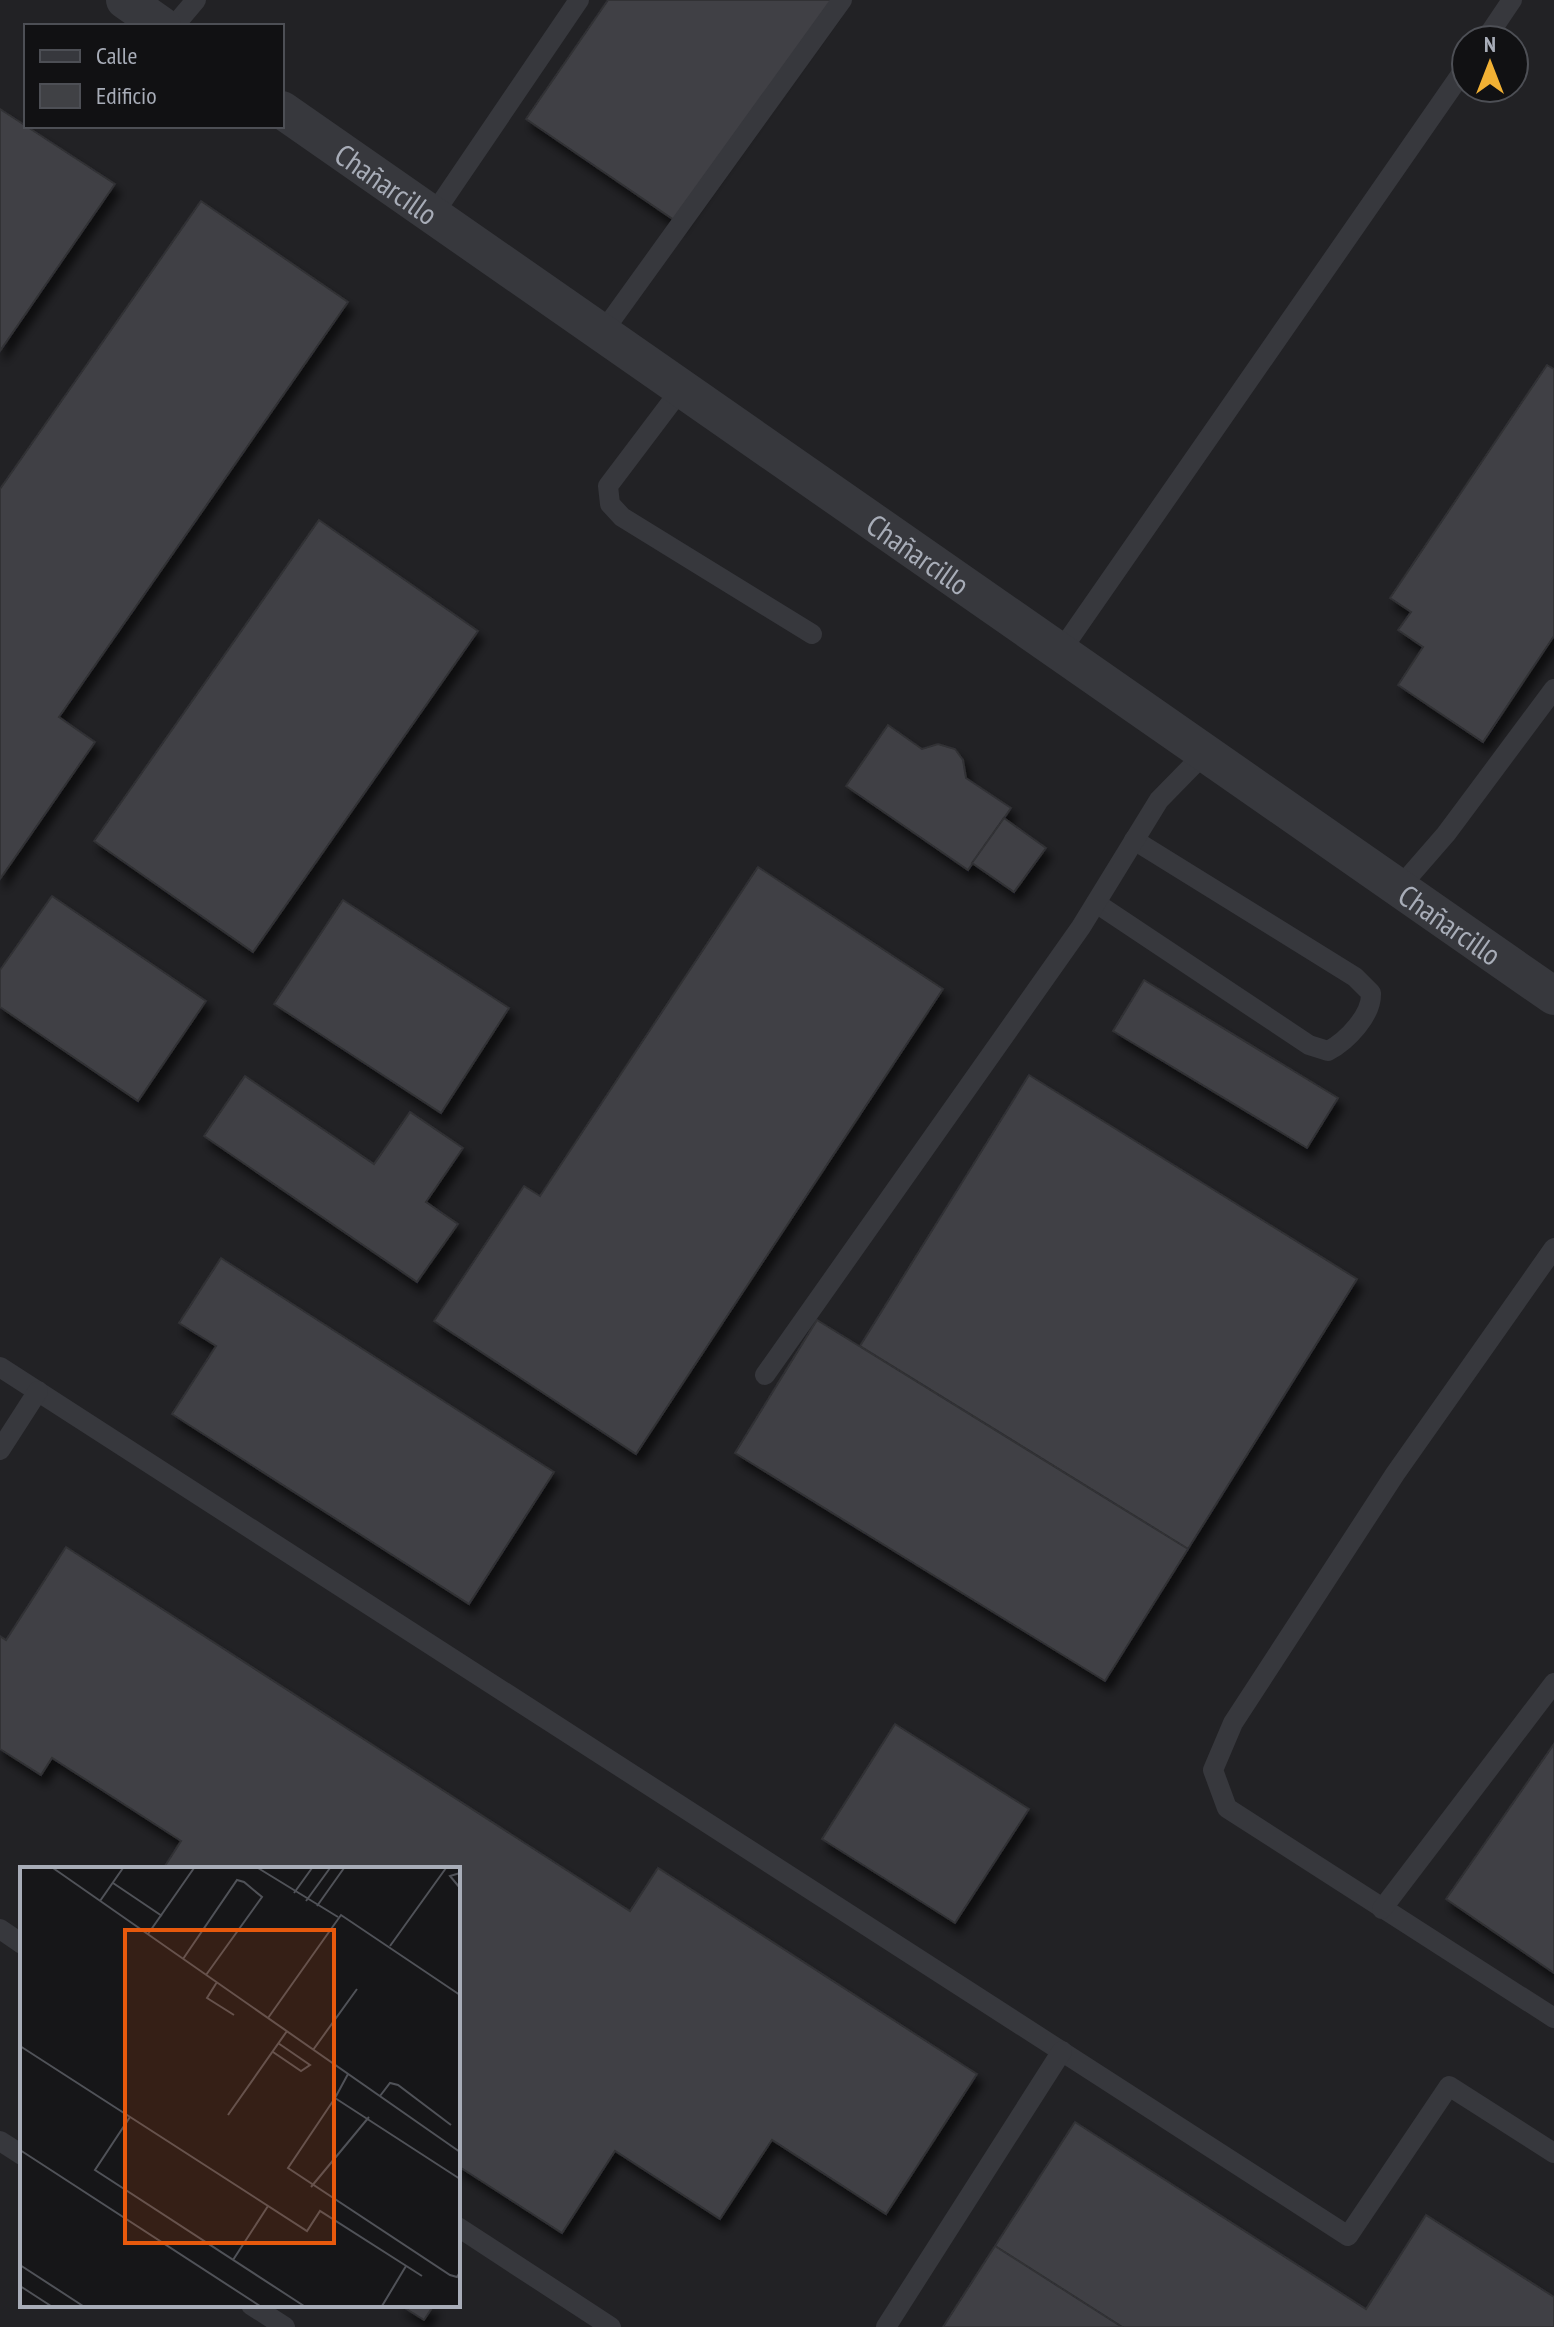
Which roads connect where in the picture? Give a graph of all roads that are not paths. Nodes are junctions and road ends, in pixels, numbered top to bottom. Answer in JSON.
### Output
{"nodes":[{"id":1,"x":125,"y":0,"type":"edge"},
{"id":2,"x":196,"y":0,"type":"edge"},
{"id":3,"x":579,"y":0,"type":"edge"},
{"id":4,"x":842,"y":0,"type":"edge"},
{"id":5,"x":1512,"y":0,"type":"edge"},
{"id":6,"x":159,"y":24,"type":"edge"},
{"id":7,"x":176,"y":24,"type":"edge"},
{"id":8,"x":1496,"y":24,"type":"edge"},
{"id":9,"x":1450,"y":90,"type":"edge"},
{"id":10,"x":284,"y":111,"type":"edge"},
{"id":11,"x":433,"y":215,"type":"junction"},
{"id":12,"x":602,"y":333,"type":"junction"},
{"id":13,"x":682,"y":388,"type":"junction"},
{"id":14,"x":812,"y":634,"type":"dead end"},
{"id":15,"x":1060,"y":652,"type":"junction"},
{"id":16,"x":1554,"y":689,"type":"edge"},
{"id":17,"x":1205,"y":753,"type":"junction"},
{"id":18,"x":1134,"y":840,"type":"junction"},
{"id":19,"x":1399,"y":888,"type":"junction"},
{"id":20,"x":1096,"y":903,"type":"junction"},
{"id":21,"x":1554,"y":996,"type":"edge"},
{"id":22,"x":1554,"y":1248,"type":"edge"},
{"id":23,"x":0,"y":1367,"type":"edge"},
{"id":24,"x":765,"y":1375,"type":"dead end"},
{"id":25,"x":38,"y":1391,"type":"junction"},
{"id":26,"x":0,"y":1450,"type":"edge"},
{"id":27,"x":1554,"y":1683,"type":"edge"},
{"id":28,"x":1382,"y":1909,"type":"junction"},
{"id":29,"x":0,"y":1929,"type":"edge"},
{"id":30,"x":20,"y":1943,"type":"edge"},
{"id":31,"x":1554,"y":2018,"type":"edge"},
{"id":32,"x":1062,"y":2051,"type":"junction"},
{"id":33,"x":0,"y":2141,"type":"edge"},
{"id":34,"x":1554,"y":2153,"type":"edge"},
{"id":35,"x":20,"y":2154,"type":"edge"},
{"id":36,"x":460,"y":2228,"type":"edge"},
{"id":37,"x":254,"y":2307,"type":"edge"},
{"id":38,"x":285,"y":2327,"type":"edge"},
{"id":39,"x":611,"y":2327,"type":"edge"},
{"id":40,"x":886,"y":2327,"type":"edge"}],
"edges":[{"from":1,"to":6,"type":"street"},
{"from":2,"to":7,"type":"lane"},
{"from":3,"to":11,"type":"lane"},
{"from":4,"to":12,"type":"lane"},
{"from":5,"to":8,"type":"lane"},
{"from":9,"to":15,"type":"lane"},
{"from":10,"to":11,"type":"street","name":"Chañarcillo"},
{"from":11,"to":12,"type":"street","name":"Chañarcillo"},
{"from":12,"to":13,"type":"street","name":"Chañarcillo"},
{"from":13,"to":14,"type":"lane"},
{"from":13,"to":15,"type":"street","name":"Chañarcillo"},
{"from":15,"to":17,"type":"street","name":"Chañarcillo"},
{"from":16,"to":19,"type":"lane"},
{"from":17,"to":18,"type":"lane"},
{"from":17,"to":19,"type":"street","name":"Chañarcillo"},
{"from":18,"to":20,"type":"lane"},
{"from":18,"to":20,"type":"lane"},
{"from":19,"to":21,"type":"street","name":"Chañarcillo"},
{"from":20,"to":24,"type":"lane"},
{"from":22,"to":28,"type":"lane"},
{"from":23,"to":25,"type":"lane"},
{"from":25,"to":26,"type":"lane"},
{"from":25,"to":32,"type":"lane"},
{"from":27,"to":28,"type":"lane"},
{"from":28,"to":31,"type":"lane"},
{"from":29,"to":30,"type":"lane"},
{"from":32,"to":34,"type":"lane"},
{"from":32,"to":40,"type":"lane"},
{"from":33,"to":35,"type":"lane"},
{"from":36,"to":39,"type":"lane"},
{"from":37,"to":38,"type":"lane"}]}
